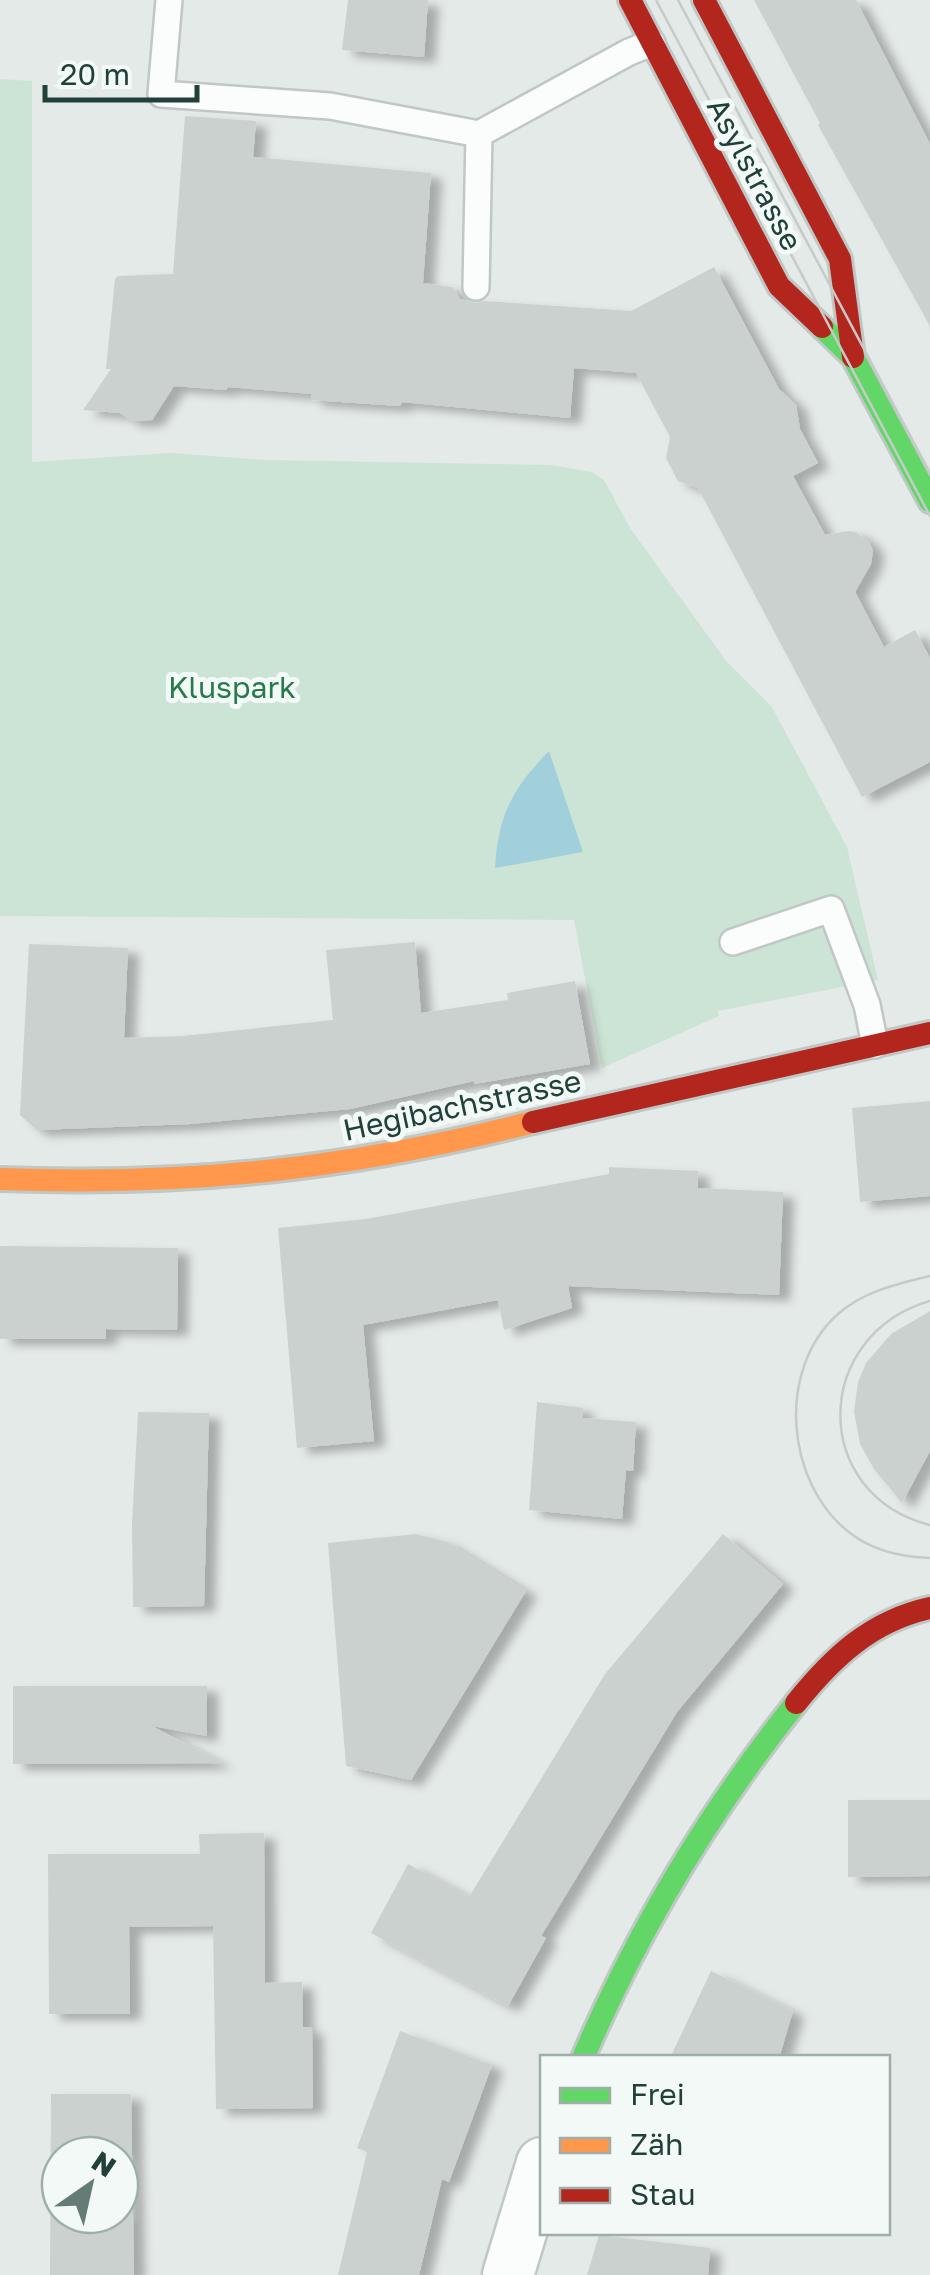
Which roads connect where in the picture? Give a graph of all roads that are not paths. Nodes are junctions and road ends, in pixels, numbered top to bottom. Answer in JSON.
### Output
{"nodes":[{"id":1,"x":168,"y":0,"type":"edge"},
{"id":2,"x":630,"y":0,"type":"edge"},
{"id":3,"x":704,"y":0,"type":"edge"},
{"id":4,"x":652,"y":43,"type":"junction"},
{"id":5,"x":479,"y":134,"type":"junction"},
{"id":6,"x":476,"y":288,"type":"dead end"},
{"id":7,"x":853,"y":357,"type":"junction"},
{"id":8,"x":930,"y":501,"type":"edge"},
{"id":9,"x":733,"y":942,"type":"dead end"},
{"id":10,"x":930,"y":1033,"type":"edge"},
{"id":11,"x":875,"y":1045,"type":"junction"},
{"id":12,"x":0,"y":1179,"type":"edge"},
{"id":13,"x":930,"y":1608,"type":"edge"},
{"id":14,"x":584,"y":2055,"type":"edge"},
{"id":15,"x":540,"y":2170,"type":"edge"},
{"id":16,"x":508,"y":2275,"type":"edge"}],
"edges":[{"from":1,"to":5,"type":"lane"},
{"from":2,"to":4,"type":"street","name":"Asylstrasse"},
{"from":3,"to":7,"type":"street","name":"Asylstrasse"},
{"from":4,"to":5,"type":"lane"},
{"from":4,"to":7,"type":"street","name":"Asylstrasse"},
{"from":5,"to":6,"type":"lane"},
{"from":7,"to":8,"type":"street","name":"Asylstrasse"},
{"from":9,"to":11,"type":"lane"},
{"from":10,"to":11,"type":"street","name":"Hegibachstrasse"},
{"from":11,"to":12,"type":"street","name":"Hegibachstrasse"},
{"from":13,"to":14,"type":"street"},
{"from":15,"to":16,"type":"street"}]}
